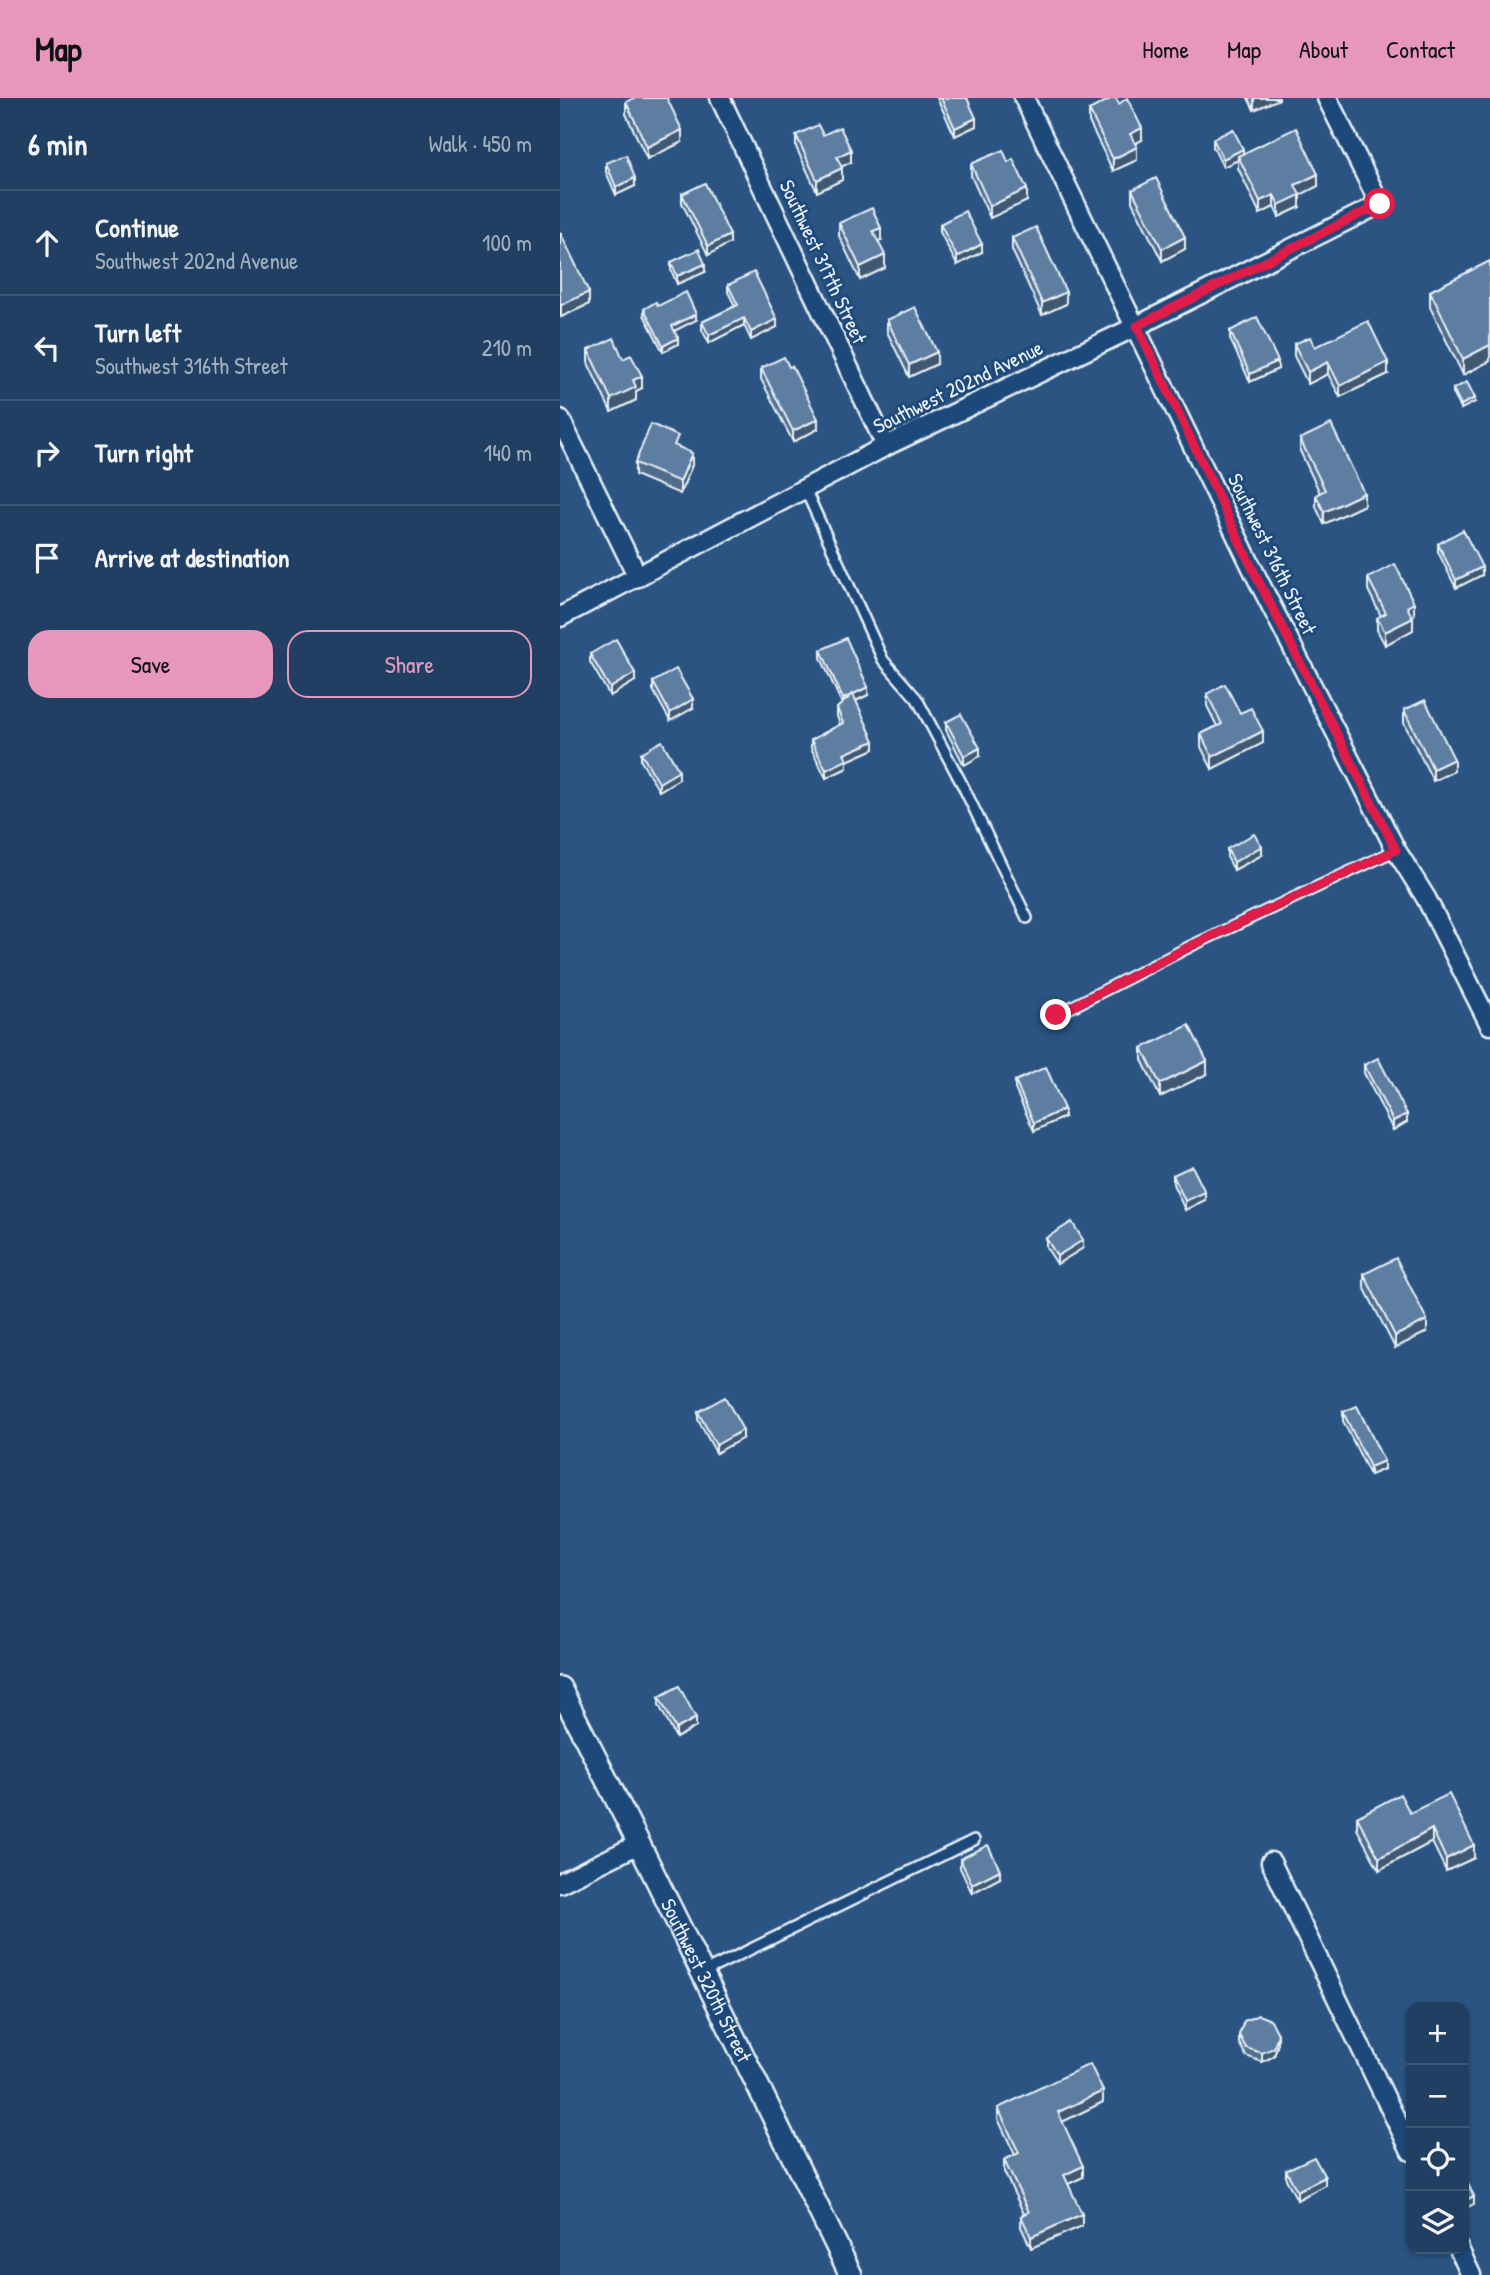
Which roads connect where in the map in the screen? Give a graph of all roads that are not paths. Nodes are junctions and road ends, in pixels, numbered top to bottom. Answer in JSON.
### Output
{"nodes":[{"id":1,"x":720,"y":98,"type":"edge"},
{"id":2,"x":1024,"y":98,"type":"edge"},
{"id":3,"x":1327,"y":98,"type":"edge"},
{"id":4,"x":1137,"y":326,"type":"junction"},
{"id":5,"x":560,"y":419,"type":"edge"},
{"id":6,"x":886,"y":446,"type":"junction"},
{"id":7,"x":806,"y":489,"type":"junction"},
{"id":8,"x":638,"y":577,"type":"junction"},
{"id":9,"x":560,"y":617,"type":"edge"},
{"id":10,"x":1396,"y":850,"type":"junction"},
{"id":11,"x":1027,"y":918,"type":"dead end"},
{"id":12,"x":1056,"y":1015,"type":"dead end"},
{"id":13,"x":1490,"y":1025,"type":"edge"},
{"id":14,"x":560,"y":1688,"type":"edge"},
{"id":15,"x":974,"y":1840,"type":"dead end"},
{"id":16,"x":639,"y":1844,"type":"junction"},
{"id":17,"x":1271,"y":1862,"type":"dead end"},
{"id":18,"x":560,"y":1884,"type":"edge"},
{"id":19,"x":702,"y":1973,"type":"junction"},
{"id":20,"x":1406,"y":2141,"type":"edge"},
{"id":21,"x":1460,"y":2254,"type":"edge"},
{"id":22,"x":851,"y":2275,"type":"edge"},
{"id":23,"x":1471,"y":2275,"type":"edge"}],
"edges":[{"from":1,"to":6,"type":"street","name":"Southwest 317th Street"},
{"from":2,"to":4,"type":"street","name":"Southwest 316th Street"},
{"from":3,"to":4,"type":"street","name":"Southwest 202nd Avenue"},
{"from":4,"to":6,"type":"street","name":"Southwest 202nd Avenue"},
{"from":4,"to":10,"type":"street","name":"Southwest 316th Street"},
{"from":5,"to":8,"type":"street"},
{"from":6,"to":7,"type":"street","name":"Southwest 202nd Avenue"},
{"from":7,"to":8,"type":"street","name":"Southwest 202nd Avenue"},
{"from":7,"to":11,"type":"lane"},
{"from":8,"to":9,"type":"street","name":"Southwest 202nd Avenue"},
{"from":10,"to":12,"type":"lane"},
{"from":10,"to":13,"type":"street","name":"Southwest 316th Street"},
{"from":14,"to":16,"type":"street","name":"Southwest 320th Street"},
{"from":15,"to":19,"type":"lane"},
{"from":16,"to":18,"type":"street"},
{"from":16,"to":19,"type":"street","name":"Southwest 320th Street"},
{"from":17,"to":20,"type":"street"},
{"from":19,"to":22,"type":"street","name":"Southwest 320th Street"},
{"from":21,"to":23,"type":"street"}]}
